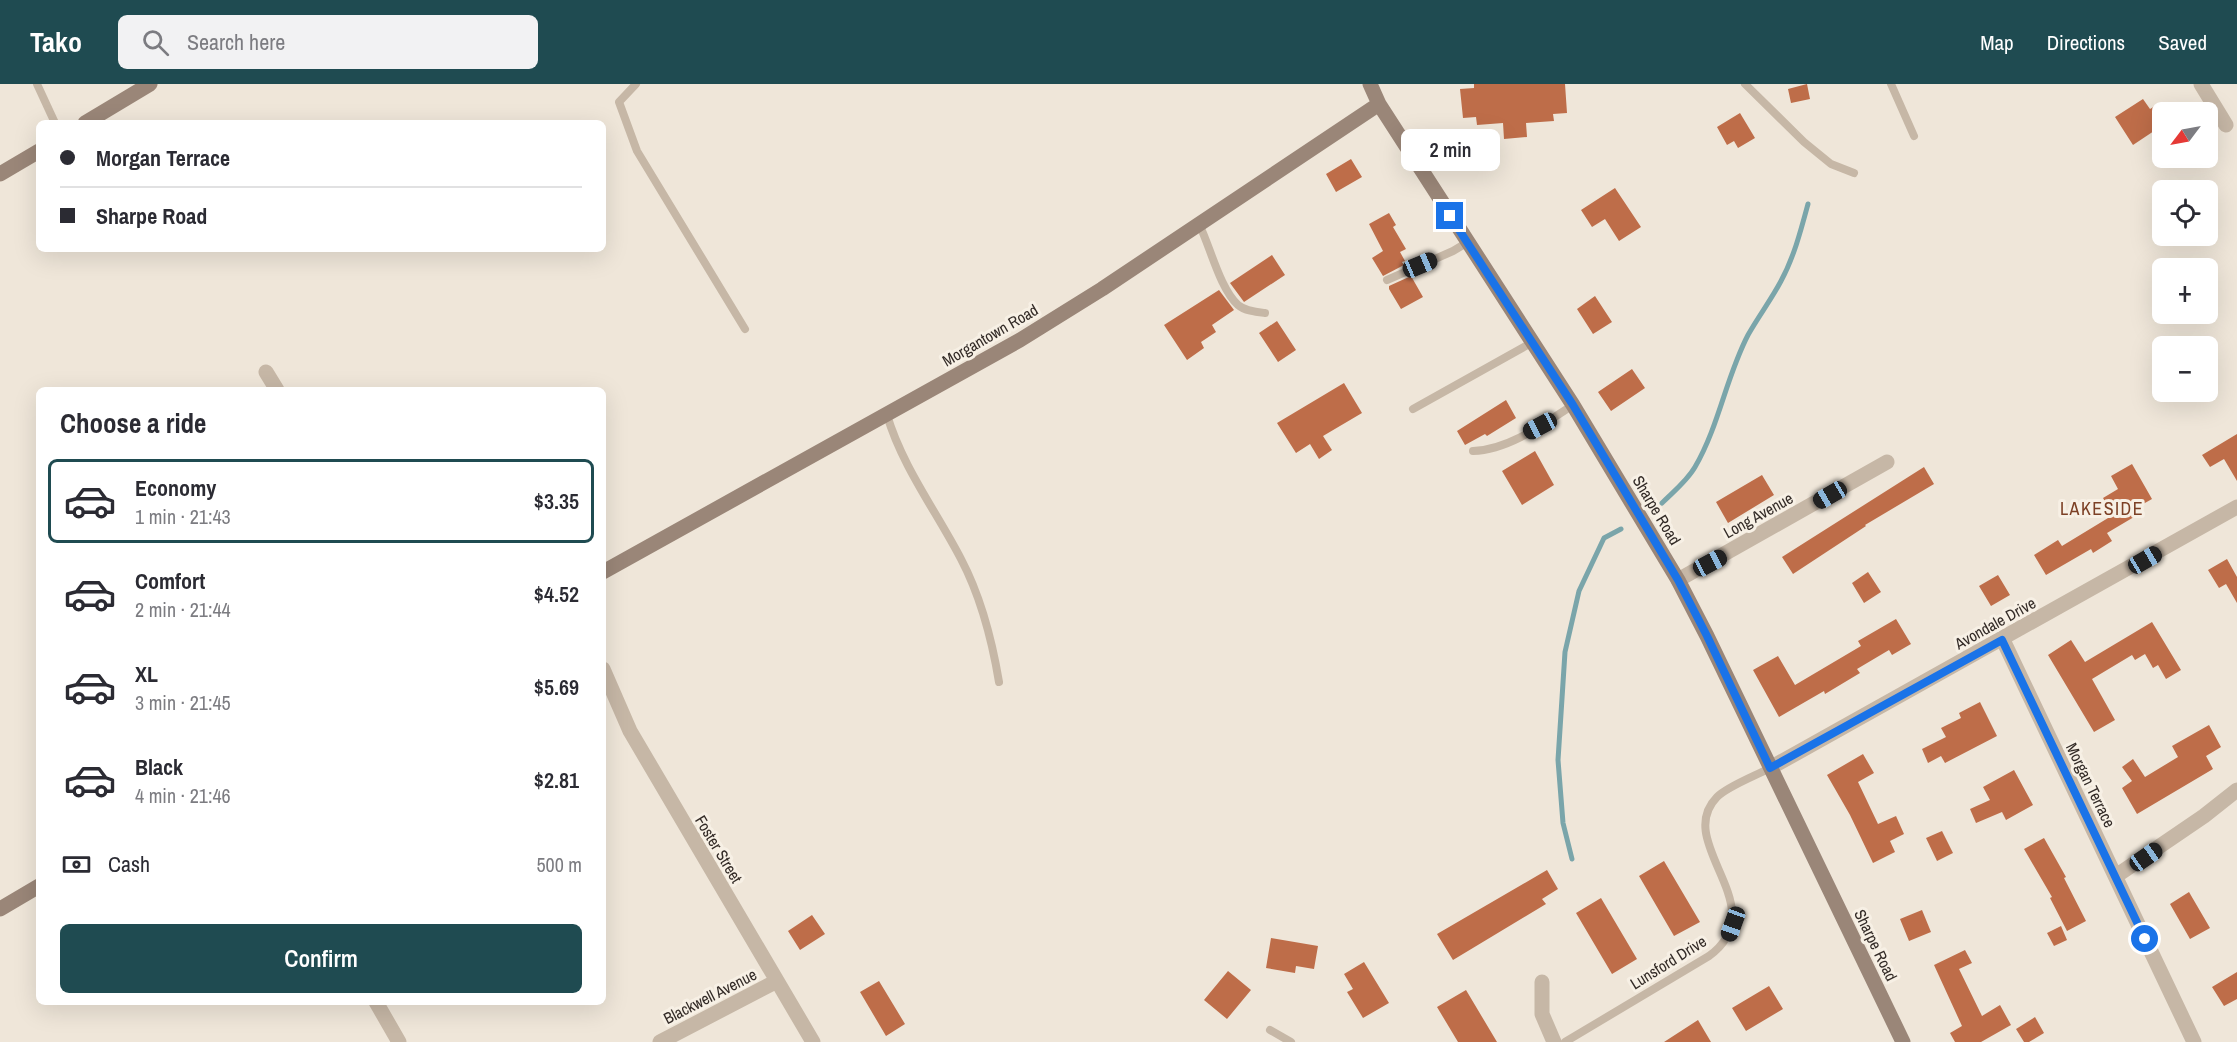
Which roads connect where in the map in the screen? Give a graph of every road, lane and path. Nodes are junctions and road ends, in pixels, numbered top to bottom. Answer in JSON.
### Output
{"nodes":[{"id":1,"x":37,"y":84,"type":"edge"},
{"id":2,"x":150,"y":84,"type":"edge"},
{"id":3,"x":636,"y":84,"type":"edge"},
{"id":4,"x":1370,"y":84,"type":"edge"},
{"id":5,"x":1746,"y":84,"type":"edge"},
{"id":6,"x":1891,"y":84,"type":"edge"},
{"id":7,"x":2201,"y":84,"type":"edge"},
{"id":8,"x":1379,"y":104,"type":"junction"},
{"id":9,"x":54,"y":120,"type":"edge"},
{"id":10,"x":90,"y":120,"type":"edge"},
{"id":11,"x":2226,"y":125,"type":"dead end"},
{"id":12,"x":1914,"y":136,"type":"dead end"},
{"id":13,"x":36,"y":153,"type":"edge"},
{"id":14,"x":1854,"y":173,"type":"dead end"},
{"id":15,"x":0,"y":174,"type":"edge"},
{"id":16,"x":1199,"y":224,"type":"junction"},
{"id":17,"x":1468,"y":243,"type":"junction"},
{"id":18,"x":1387,"y":280,"type":"dead end"},
{"id":19,"x":1265,"y":313,"type":"dead end"},
{"id":20,"x":745,"y":329,"type":"dead end"},
{"id":21,"x":1533,"y":342,"type":"junction"},
{"id":22,"x":266,"y":372,"type":"dead end"},
{"id":23,"x":275,"y":387,"type":"edge"},
{"id":24,"x":1573,"y":405,"type":"junction"},
{"id":25,"x":1413,"y":409,"type":"dead end"},
{"id":26,"x":887,"y":415,"type":"junction"},
{"id":27,"x":1473,"y":451,"type":"dead end"},
{"id":28,"x":1887,"y":462,"type":"dead end"},
{"id":29,"x":2237,"y":507,"type":"edge"},
{"id":30,"x":606,"y":570,"type":"edge"},
{"id":31,"x":1678,"y":580,"type":"junction"},
{"id":32,"x":2002,"y":640,"type":"junction"},
{"id":33,"x":606,"y":676,"type":"edge"},
{"id":34,"x":999,"y":682,"type":"dead end"},
{"id":35,"x":1770,"y":768,"type":"junction"},
{"id":36,"x":2237,"y":790,"type":"edge"},
{"id":37,"x":2115,"y":876,"type":"junction"},
{"id":38,"x":36,"y":888,"type":"edge"},
{"id":39,"x":0,"y":909,"type":"edge"},
{"id":40,"x":777,"y":981,"type":"junction"},
{"id":41,"x":1542,"y":982,"type":"dead end"},
{"id":42,"x":378,"y":1005,"type":"edge"},
{"id":43,"x":1270,"y":1030,"type":"dead end"},
{"id":44,"x":399,"y":1042,"type":"edge"},
{"id":45,"x":660,"y":1042,"type":"edge"},
{"id":46,"x":813,"y":1042,"type":"edge"},
{"id":47,"x":1292,"y":1042,"type":"edge"},
{"id":48,"x":1554,"y":1042,"type":"edge"},
{"id":49,"x":1565,"y":1042,"type":"edge"},
{"id":50,"x":1903,"y":1042,"type":"edge"},
{"id":51,"x":2194,"y":1042,"type":"edge"}],
"edges":[{"from":1,"to":9,"type":"lane"},
{"from":2,"to":10,"type":"street"},
{"from":3,"to":20,"type":"lane"},
{"from":4,"to":8,"type":"street","name":"Sharpe Road"},
{"from":5,"to":14,"type":"lane"},
{"from":6,"to":12,"type":"lane"},
{"from":7,"to":11,"type":"street"},
{"from":8,"to":16,"type":"street","name":"Morgantown Road"},
{"from":8,"to":17,"type":"street","name":"Sharpe Road"},
{"from":13,"to":15,"type":"street"},
{"from":16,"to":19,"type":"lane"},
{"from":16,"to":26,"type":"street","name":"Morgantown Road"},
{"from":17,"to":18,"type":"lane"},
{"from":17,"to":21,"type":"street","name":"Sharpe Road"},
{"from":21,"to":24,"type":"street","name":"Sharpe Road"},
{"from":21,"to":25,"type":"lane"},
{"from":22,"to":23,"type":"street"},
{"from":24,"to":27,"type":"lane"},
{"from":24,"to":31,"type":"street","name":"Sharpe Road"},
{"from":26,"to":30,"type":"street","name":"Morgantown Road"},
{"from":26,"to":34,"type":"lane"},
{"from":28,"to":31,"type":"street","name":"Long Avenue"},
{"from":29,"to":32,"type":"street","name":"Avondale Drive"},
{"from":31,"to":35,"type":"street","name":"Sharpe Road"},
{"from":32,"to":35,"type":"street","name":"Avondale Drive"},
{"from":32,"to":37,"type":"street","name":"Morgan Terrace"},
{"from":33,"to":40,"type":"street","name":"Foster Street"},
{"from":35,"to":49,"type":"lane","name":"Lunsford Drive"},
{"from":35,"to":50,"type":"street","name":"Sharpe Road"},
{"from":36,"to":37,"type":"street"},
{"from":37,"to":51,"type":"street","name":"Morgan Terrace"},
{"from":38,"to":39,"type":"street"},
{"from":40,"to":45,"type":"street","name":"Blackwell Avenue"},
{"from":40,"to":46,"type":"street","name":"Foster Street"},
{"from":41,"to":48,"type":"street"},
{"from":42,"to":44,"type":"street"},
{"from":43,"to":47,"type":"lane"}]}
